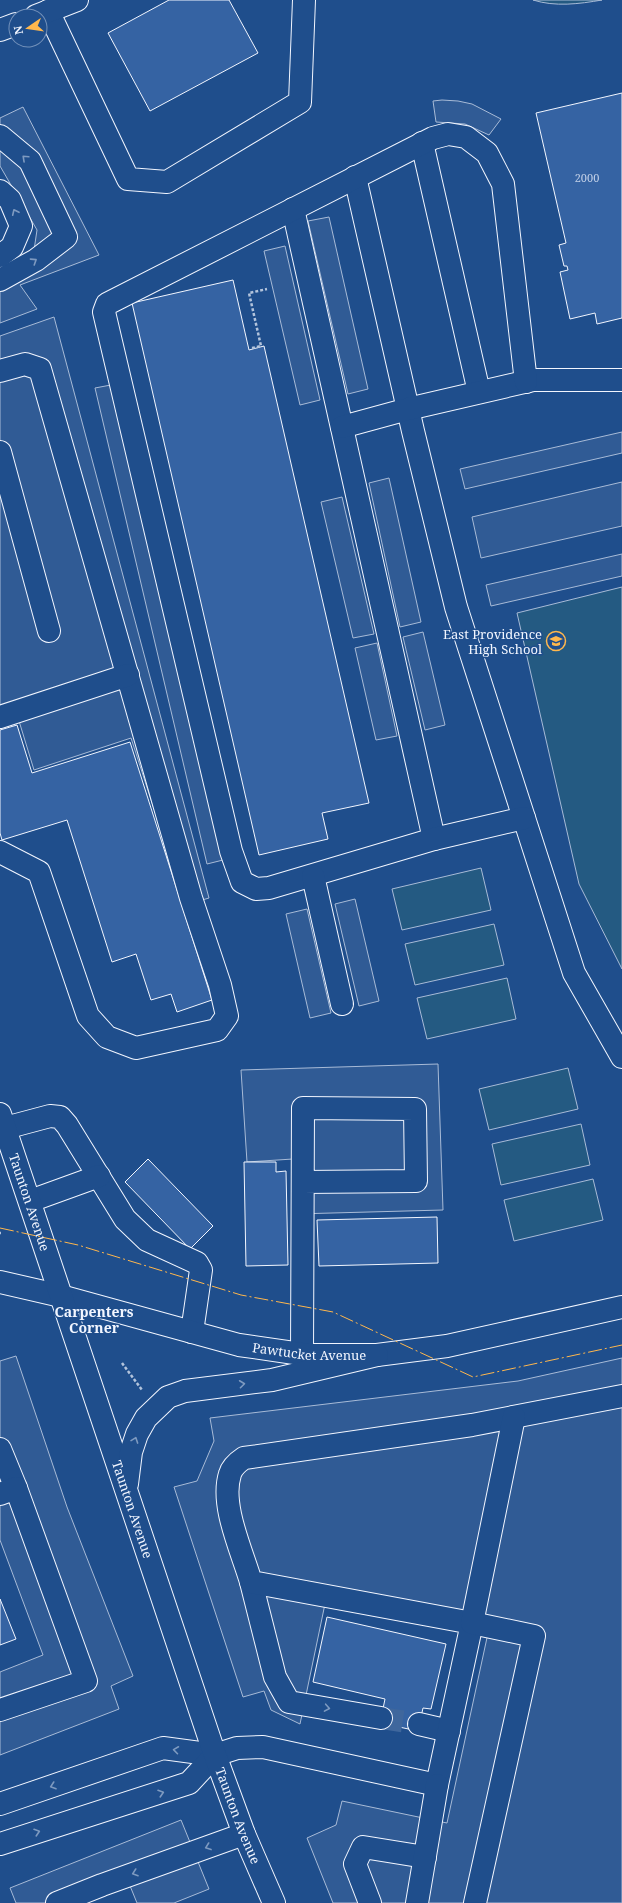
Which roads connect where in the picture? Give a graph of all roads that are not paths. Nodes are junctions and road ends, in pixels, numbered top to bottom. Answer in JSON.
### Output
{"nodes":[{"id":1,"x":77,"y":0,"type":"edge"},
{"id":2,"x":304,"y":0,"type":"edge"},
{"id":3,"x":48,"y":12,"type":"edge"},
{"id":4,"x":48,"y":26,"type":"edge"},
{"id":5,"x":0,"y":136,"type":"edge"},
{"id":6,"x":422,"y":143,"type":"junction"},
{"id":7,"x":355,"y":177,"type":"junction"},
{"id":8,"x":0,"y":191,"type":"edge"},
{"id":9,"x":293,"y":209,"type":"junction"},
{"id":10,"x":0,"y":256,"type":"edge"},
{"id":11,"x":0,"y":280,"type":"edge"},
{"id":12,"x":0,"y":371,"type":"edge"},
{"id":13,"x":622,"y":380,"type":"edge"},
{"id":14,"x":526,"y":382,"type":"junction"},
{"id":15,"x":479,"y":392,"type":"junction"},
{"id":16,"x":408,"y":409,"type":"junction"},
{"id":17,"x":342,"y":427,"type":"junction"},
{"id":18,"x":0,"y":452,"type":"edge"},
{"id":19,"x":49,"y":631,"type":"dead end"},
{"id":20,"x":128,"y":675,"type":"junction"},
{"id":21,"x":0,"y":717,"type":"edge"},
{"id":22,"x":524,"y":818,"type":"junction"},
{"id":23,"x":434,"y":839,"type":"junction"},
{"id":24,"x":0,"y":852,"type":"edge"},
{"id":25,"x":313,"y":876,"type":"junction"},
{"id":26,"x":342,"y":1004,"type":"dead end"},
{"id":27,"x":622,"y":1057,"type":"edge"},
{"id":28,"x":2,"y":1120,"type":"edge"},
{"id":29,"x":0,"y":1161,"type":"edge"},
{"id":30,"x":99,"y":1176,"type":"junction"},
{"id":31,"x":303,"y":1182,"type":"junction"},
{"id":32,"x":30,"y":1201,"type":"junction"},
{"id":33,"x":0,"y":1282,"type":"edge"},
{"id":34,"x":61,"y":1296,"type":"junction"},
{"id":35,"x":622,"y":1307,"type":"edge"},
{"id":36,"x":192,"y":1332,"type":"junction"},
{"id":37,"x":302,"y":1354,"type":"junction"},
{"id":38,"x":377,"y":1355,"type":"junction"},
{"id":39,"x":622,"y":1396,"type":"edge"},
{"id":40,"x":514,"y":1416,"type":"junction"},
{"id":41,"x":0,"y":1449,"type":"edge"},
{"id":42,"x":8,"y":1491,"type":"edge"},
{"id":43,"x":126,"y":1492,"type":"junction"},
{"id":44,"x":251,"y":1582,"type":"junction"},
{"id":45,"x":472,"y":1623,"type":"junction"},
{"id":46,"x":0,"y":1710,"type":"edge"},
{"id":47,"x":381,"y":1718,"type":"tunnel mouth"},
{"id":48,"x":419,"y":1724,"type":"tunnel mouth"},
{"id":49,"x":448,"y":1731,"type":"junction"},
{"id":50,"x":215,"y":1755,"type":"junction"},
{"id":51,"x":437,"y":1785,"type":"junction"},
{"id":52,"x":0,"y":1804,"type":"edge"},
{"id":53,"x":244,"y":1834,"type":"junction"},
{"id":54,"x":0,"y":1844,"type":"edge"},
{"id":55,"x":425,"y":1857,"type":"junction"},
{"id":56,"x":57,"y":1903,"type":"edge"},
{"id":57,"x":274,"y":1903,"type":"edge"},
{"id":58,"x":370,"y":1903,"type":"edge"},
{"id":59,"x":417,"y":1903,"type":"edge"},
{"id":60,"x":475,"y":1903,"type":"edge"}],
"edges":[{"from":1,"to":3,"type":"main road"},
{"from":2,"to":4,"type":"main road"},
{"from":11,"to":5,"type":"main road","one_way":true},
{"from":6,"to":7,"type":"main road"},
{"from":6,"to":14,"type":"main road"},
{"from":6,"to":15,"type":"main road"},
{"from":7,"to":9,"type":"main road"},
{"from":7,"to":16,"type":"main road"},
{"from":10,"to":8,"type":"main road","one_way":true},
{"from":9,"to":17,"type":"main road"},
{"from":9,"to":25,"type":"main road"},
{"from":12,"to":20,"type":"main road"},
{"from":13,"to":14,"type":"main road"},
{"from":14,"to":15,"type":"main road"},
{"from":15,"to":16,"type":"main road"},
{"from":16,"to":17,"type":"main road"},
{"from":16,"to":22,"type":"main road"},
{"from":17,"to":23,"type":"main road"},
{"from":18,"to":19,"type":"main road"},
{"from":20,"to":21,"type":"main road"},
{"from":20,"to":24,"type":"main road"},
{"from":22,"to":23,"type":"main road"},
{"from":22,"to":27,"type":"main road"},
{"from":23,"to":25,"type":"main road"},
{"from":25,"to":26,"type":"main road"},
{"from":28,"to":29,"type":"main road"},
{"from":28,"to":30,"type":"main road"},
{"from":28,"to":32,"type":"main road","name":"Taunton Avenue"},
{"from":30,"to":32,"type":"main road"},
{"from":30,"to":36,"type":"main road"},
{"from":31,"to":31,"type":"main road"},
{"from":31,"to":37,"type":"main road"},
{"from":32,"to":34,"type":"main road","name":"Taunton Avenue"},
{"from":33,"to":34,"type":"main road","name":"Pawtucket Avenue"},
{"from":34,"to":36,"type":"main road","name":"Pawtucket Avenue"},
{"from":34,"to":43,"type":"main road","name":"Taunton Avenue"},
{"from":35,"to":38,"type":"main road","name":"Pawtucket Avenue"},
{"from":36,"to":37,"type":"main road","name":"Pawtucket Avenue"},
{"from":37,"to":38,"type":"main road","name":"Pawtucket Avenue"},
{"from":43,"to":38,"type":"main road","one_way":true},
{"from":39,"to":40,"type":"main road"},
{"from":40,"to":44,"type":"main road"},
{"from":40,"to":45,"type":"main road"},
{"from":41,"to":42,"type":"main road"},
{"from":42,"to":46,"type":"main road"},
{"from":43,"to":50,"type":"main road","name":"Taunton Avenue"},
{"from":44,"to":45,"type":"main road"},
{"from":44,"to":47,"type":"main road","one_way":true},
{"from":45,"to":49,"type":"main road"},
{"from":45,"to":60,"type":"main road"},
{"from":48,"to":49,"type":"main road"},
{"from":49,"to":51,"type":"main road"},
{"from":50,"to":51,"type":"main road"},
{"from":50,"to":52,"type":"main road","one_way":true},
{"from":50,"to":53,"type":"main road","name":"Taunton Avenue"},
{"from":54,"to":50,"type":"main road","one_way":true},
{"from":51,"to":55,"type":"main road"},
{"from":53,"to":56,"type":"main road","one_way":true},
{"from":53,"to":57,"type":"main road","name":"Taunton Avenue"},
{"from":55,"to":58,"type":"main road"},
{"from":55,"to":59,"type":"main road"}]}
